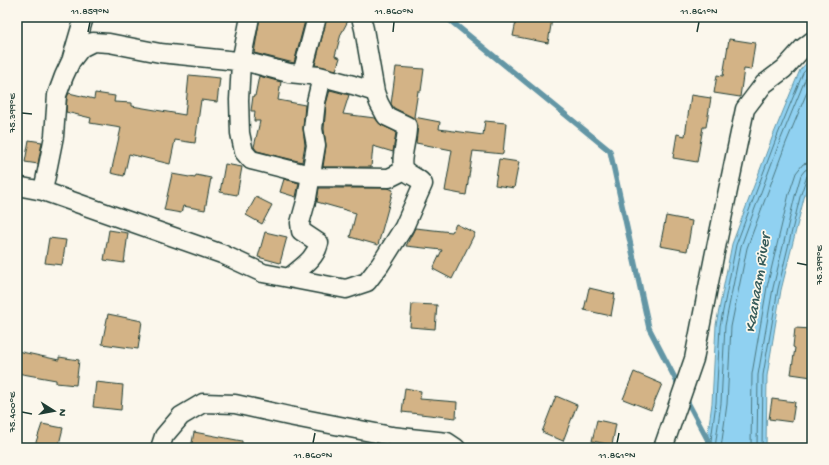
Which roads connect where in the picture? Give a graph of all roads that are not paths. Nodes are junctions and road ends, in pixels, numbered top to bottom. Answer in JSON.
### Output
{"nodes":[{"id":1,"x":84,"y":17,"type":"edge"},
{"id":2,"x":250,"y":17,"type":"edge"},
{"id":3,"x":316,"y":17,"type":"edge"},
{"id":4,"x":361,"y":17,"type":"edge"},
{"id":5,"x":812,"y":41,"type":"edge"},
{"id":6,"x":71,"y":61,"type":"junction"},
{"id":7,"x":241,"y":62,"type":"junction"},
{"id":8,"x":302,"y":74,"type":"junction"},
{"id":9,"x":322,"y":77,"type":"junction"},
{"id":10,"x":375,"y":92,"type":"junction"},
{"id":11,"x":405,"y":170,"type":"junction"},
{"id":12,"x":311,"y":175,"type":"junction"},
{"id":13,"x":17,"y":186,"type":"edge"},
{"id":14,"x":43,"y":191,"type":"junction"},
{"id":15,"x":289,"y":278,"type":"junction"},
{"id":16,"x":160,"y":448,"type":"edge"},
{"id":17,"x":456,"y":448,"type":"edge"},
{"id":18,"x":663,"y":448,"type":"edge"}],
"edges":[{"from":1,"to":6,"type":"street"},
{"from":2,"to":7,"type":"street"},
{"from":3,"to":8,"type":"street"},
{"from":4,"to":10,"type":"street"},
{"from":5,"to":18,"type":"street"},
{"from":6,"to":7,"type":"street"},
{"from":6,"to":14,"type":"street"},
{"from":7,"to":8,"type":"street"},
{"from":7,"to":12,"type":"street"},
{"from":8,"to":9,"type":"street"},
{"from":9,"to":10,"type":"street"},
{"from":9,"to":12,"type":"street"},
{"from":10,"to":11,"type":"street"},
{"from":11,"to":12,"type":"street"},
{"from":11,"to":15,"type":"street"},
{"from":12,"to":15,"type":"street"},
{"from":13,"to":14,"type":"street"},
{"from":14,"to":15,"type":"street"},
{"from":16,"to":17,"type":"street"}]}
